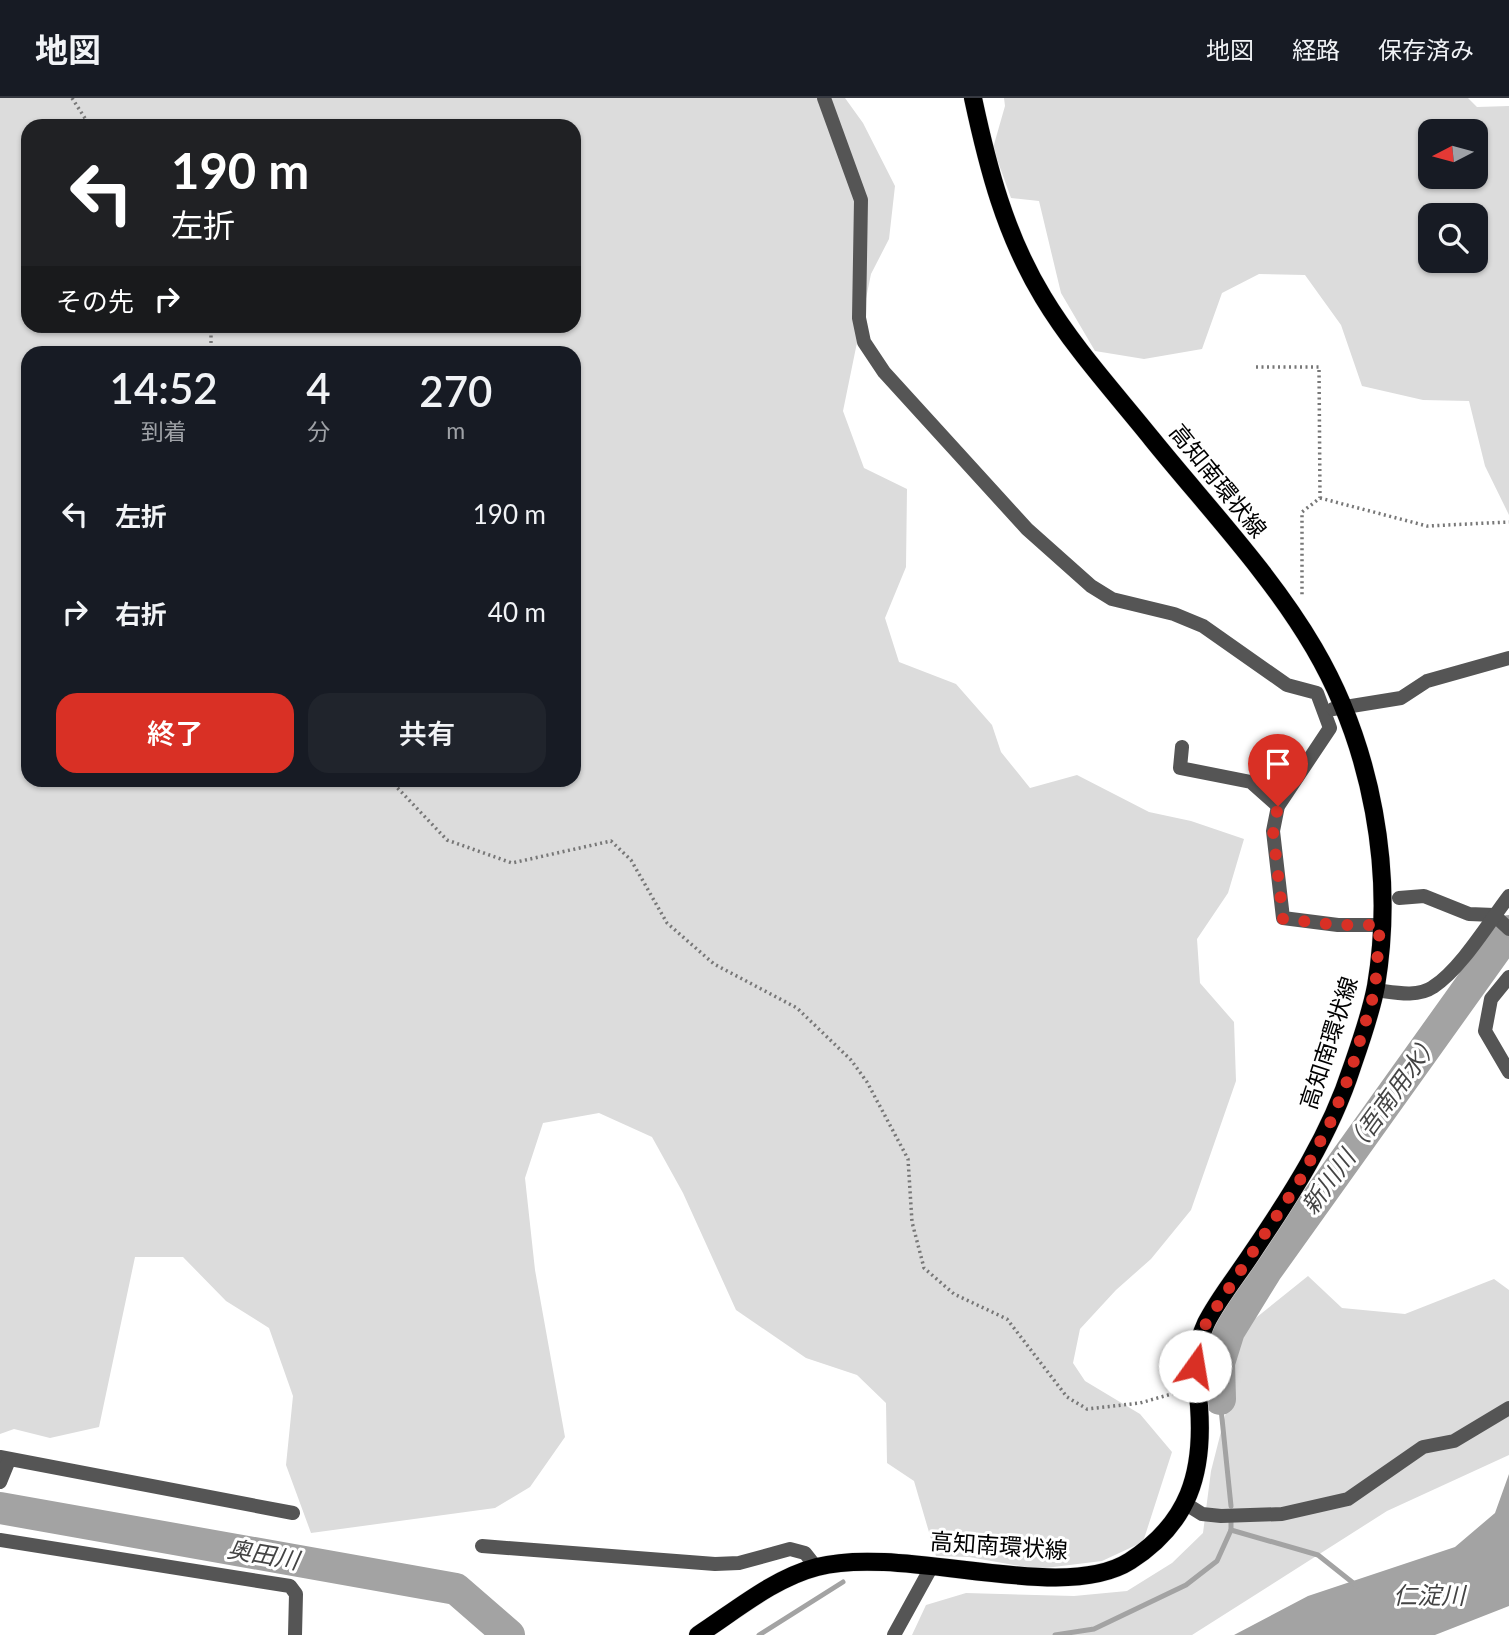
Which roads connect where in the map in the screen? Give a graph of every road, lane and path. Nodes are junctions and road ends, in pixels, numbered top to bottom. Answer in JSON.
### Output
{"nodes":[{"id":1,"x":72,"y":98,"type":"edge"},
{"id":2,"x":824,"y":98,"type":"edge"},
{"id":3,"x":973,"y":98,"type":"edge"},
{"id":4,"x":86,"y":119,"type":"edge"},
{"id":5,"x":1256,"y":367,"type":"dead end"},
{"id":6,"x":1320,"y":498,"type":"junction"},
{"id":7,"x":1509,"y":522,"type":"edge"},
{"id":8,"x":1307,"y":604,"type":"dead end"},
{"id":9,"x":1509,"y":658,"type":"edge"},
{"id":10,"x":1343,"y":706,"type":"junction"},
{"id":11,"x":1325,"y":712,"type":"junction"},
{"id":12,"x":1182,"y":747,"type":"dead end"},
{"id":13,"x":397,"y":787,"type":"edge"},
{"id":14,"x":1278,"y":806,"type":"junction"},
{"id":15,"x":1509,"y":896,"type":"edge"},
{"id":16,"x":1399,"y":898,"type":"dead end"},
{"id":17,"x":1502,"y":922,"type":"edge"},
{"id":18,"x":1380,"y":925,"type":"junction"},
{"id":19,"x":1509,"y":977,"type":"edge"},
{"id":20,"x":1375,"y":990,"type":"junction"},
{"id":21,"x":1509,"y":1072,"type":"edge"},
{"id":22,"x":1197,"y":1387,"type":"junction"},
{"id":23,"x":1509,"y":1408,"type":"edge"},
{"id":24,"x":4,"y":1459,"type":"edge"},
{"id":25,"x":0,"y":1482,"type":"edge"},
{"id":26,"x":1186,"y":1504,"type":"junction"},
{"id":27,"x":293,"y":1513,"type":"dead end"},
{"id":28,"x":0,"y":1540,"type":"edge"},
{"id":29,"x":482,"y":1546,"type":"dead end"},
{"id":30,"x":932,"y":1566,"type":"junction"},
{"id":31,"x":817,"y":1567,"type":"junction"},
{"id":32,"x":295,"y":1635,"type":"edge"},
{"id":33,"x":698,"y":1635,"type":"edge"},
{"id":34,"x":894,"y":1635,"type":"edge"}],
"edges":[{"from":1,"to":4,"type":"path"},
{"from":2,"to":11,"type":"street"},
{"from":3,"to":10,"type":"main road","name":"高知南環状線"},
{"from":5,"to":6,"type":"path"},
{"from":6,"to":7,"type":"path"},
{"from":6,"to":8,"type":"path"},
{"from":9,"to":10,"type":"street"},
{"from":10,"to":11,"type":"street"},
{"from":10,"to":18,"type":"main road","name":"高知南環状線"},
{"from":11,"to":14,"type":"street"},
{"from":12,"to":14,"type":"street"},
{"from":13,"to":22,"type":"path"},
{"from":14,"to":18,"type":"street"},
{"from":15,"to":17,"type":"street"},
{"from":16,"to":17,"type":"street"},
{"from":17,"to":20,"type":"street"},
{"from":18,"to":20,"type":"main road","name":"高知南環状線"},
{"from":19,"to":21,"type":"street"},
{"from":20,"to":22,"type":"main road","name":"高知南環状線"},
{"from":22,"to":26,"type":"main road","name":"高知南環状線"},
{"from":23,"to":26,"type":"street"},
{"from":24,"to":25,"type":"street"},
{"from":24,"to":27,"type":"street"},
{"from":26,"to":30,"type":"main road","name":"高知南環状線"},
{"from":28,"to":32,"type":"street"},
{"from":29,"to":31,"type":"street"},
{"from":30,"to":31,"type":"main road","name":"高知南環状線"},
{"from":30,"to":34,"type":"street"},
{"from":31,"to":33,"type":"main road","name":"高知南環状線"}]}
